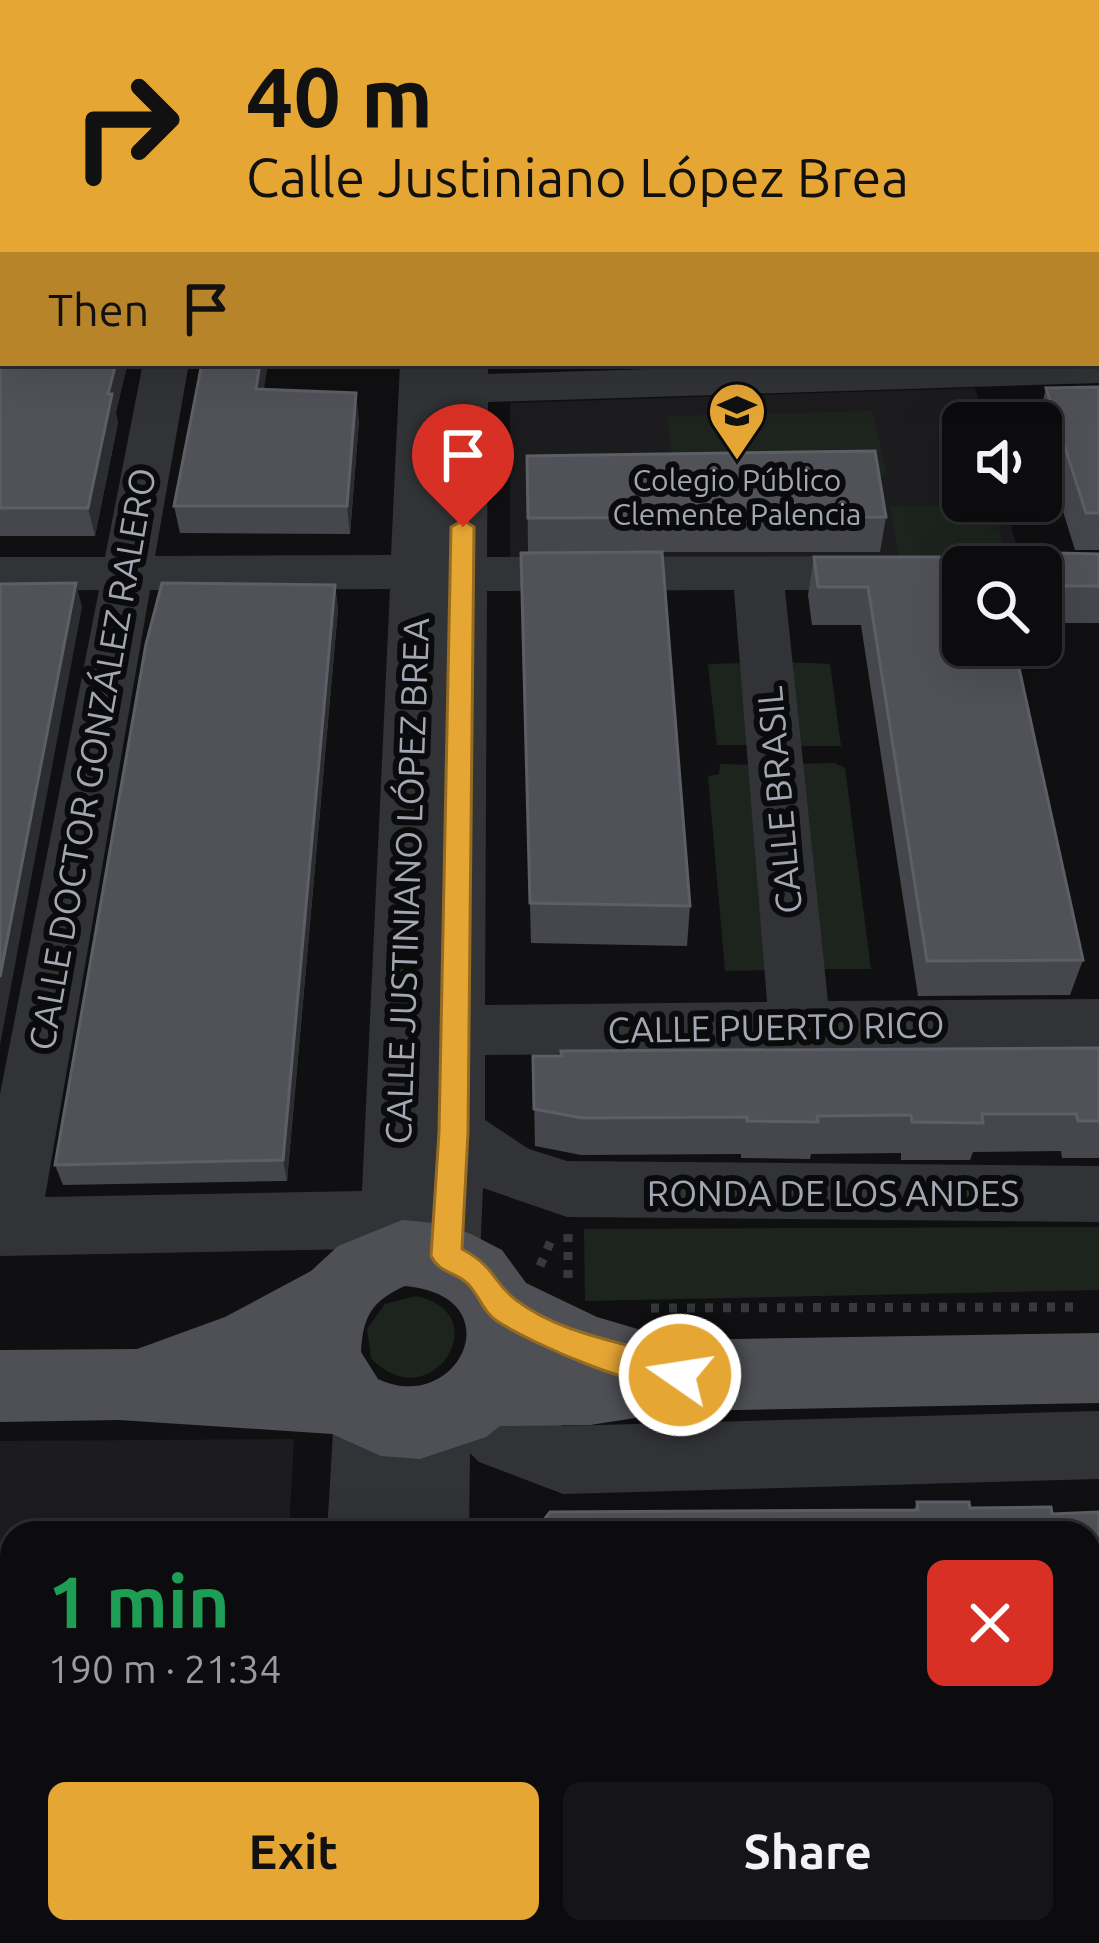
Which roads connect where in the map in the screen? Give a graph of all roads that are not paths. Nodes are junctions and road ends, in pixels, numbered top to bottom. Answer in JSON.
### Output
{"nodes":[{"id":1,"x":165,"y":366,"type":"edge"},
{"id":2,"x":1099,"y":369,"type":"edge"},
{"id":3,"x":824,"y":371,"type":"edge"},
{"id":4,"x":451,"y":372,"type":"edge"},
{"id":5,"x":619,"y":374,"type":"edge"},
{"id":6,"x":942,"y":572,"type":"edge"},
{"id":7,"x":440,"y":573,"type":"junction"},
{"id":8,"x":0,"y":574,"type":"edge"},
{"id":9,"x":125,"y":574,"type":"junction"},
{"id":10,"x":758,"y":574,"type":"junction"},
{"id":11,"x":1099,"y":1024,"type":"edge"},
{"id":12,"x":800,"y":1026,"type":"junction"},
{"id":13,"x":452,"y":1030,"type":"junction"},
{"id":14,"x":453,"y":1132,"type":"junction"},
{"id":15,"x":1099,"y":1194,"type":"edge"},
{"id":16,"x":4,"y":1227,"type":"edge"},
{"id":17,"x":392,"y":1257,"type":"junction"},
{"id":18,"x":535,"y":1296,"type":"junction"},
{"id":19,"x":1099,"y":1368,"type":"edge"},
{"id":20,"x":680,"y":1375,"type":"junction"},
{"id":21,"x":119,"y":1384,"type":"junction"},
{"id":22,"x":0,"y":1386,"type":"edge"},
{"id":23,"x":421,"y":1405,"type":"junction"},
{"id":24,"x":1099,"y":1444,"type":"edge"},
{"id":25,"x":369,"y":1521,"type":"edge"},
{"id":26,"x":431,"y":1521,"type":"edge"}],
"edges":[{"from":1,"to":9,"type":"street","name":"CALLE DOCTOR GONZÁLEZ RALERO"},
{"from":2,"to":3,"type":"street"},
{"from":3,"to":5,"type":"street"},
{"from":4,"to":5,"type":"street"},
{"from":4,"to":7,"type":"street","name":"CALLE JUSTINIANO LÓPEZ BREA"},
{"from":6,"to":10,"type":"street"},
{"from":7,"to":9,"type":"street"},
{"from":7,"to":10,"type":"street"},
{"from":7,"to":13,"type":"street","name":"CALLE JUSTINIANO LÓPEZ BREA"},
{"from":7,"to":17,"type":"street","name":"CALLE JUSTINIANO LÓPEZ BREA"},
{"from":8,"to":9,"type":"street"},
{"from":9,"to":16,"type":"street","name":"CALLE DOCTOR GONZÁLEZ RALERO"},
{"from":10,"to":12,"type":"street","name":"CALLE BRASIL"},
{"from":11,"to":12,"type":"street","name":"CALLE PUERTO RICO"},
{"from":12,"to":13,"type":"street","name":"CALLE PUERTO RICO"},
{"from":13,"to":14,"type":"street","name":"CALLE JUSTINIANO LÓPEZ BREA"},
{"from":14,"to":15,"type":"street","name":"RONDA DE LOS ANDES"},
{"from":14,"to":17,"type":"street","name":"CALLE JUSTINIANO LÓPEZ BREA"},
{"from":16,"to":17,"type":"street"},
{"from":17,"to":18,"type":"main road"},
{"from":17,"to":21,"type":"main road"},
{"from":17,"to":23,"type":"main road"},
{"from":18,"to":20,"type":"main road"},
{"from":18,"to":23,"type":"main road"},
{"from":19,"to":20,"type":"main road"},
{"from":20,"to":23,"type":"main road"},
{"from":21,"to":22,"type":"main road"},
{"from":21,"to":23,"type":"main road"},
{"from":23,"to":24,"type":"street"},
{"from":23,"to":25,"type":"street"},
{"from":23,"to":26,"type":"street"}]}
